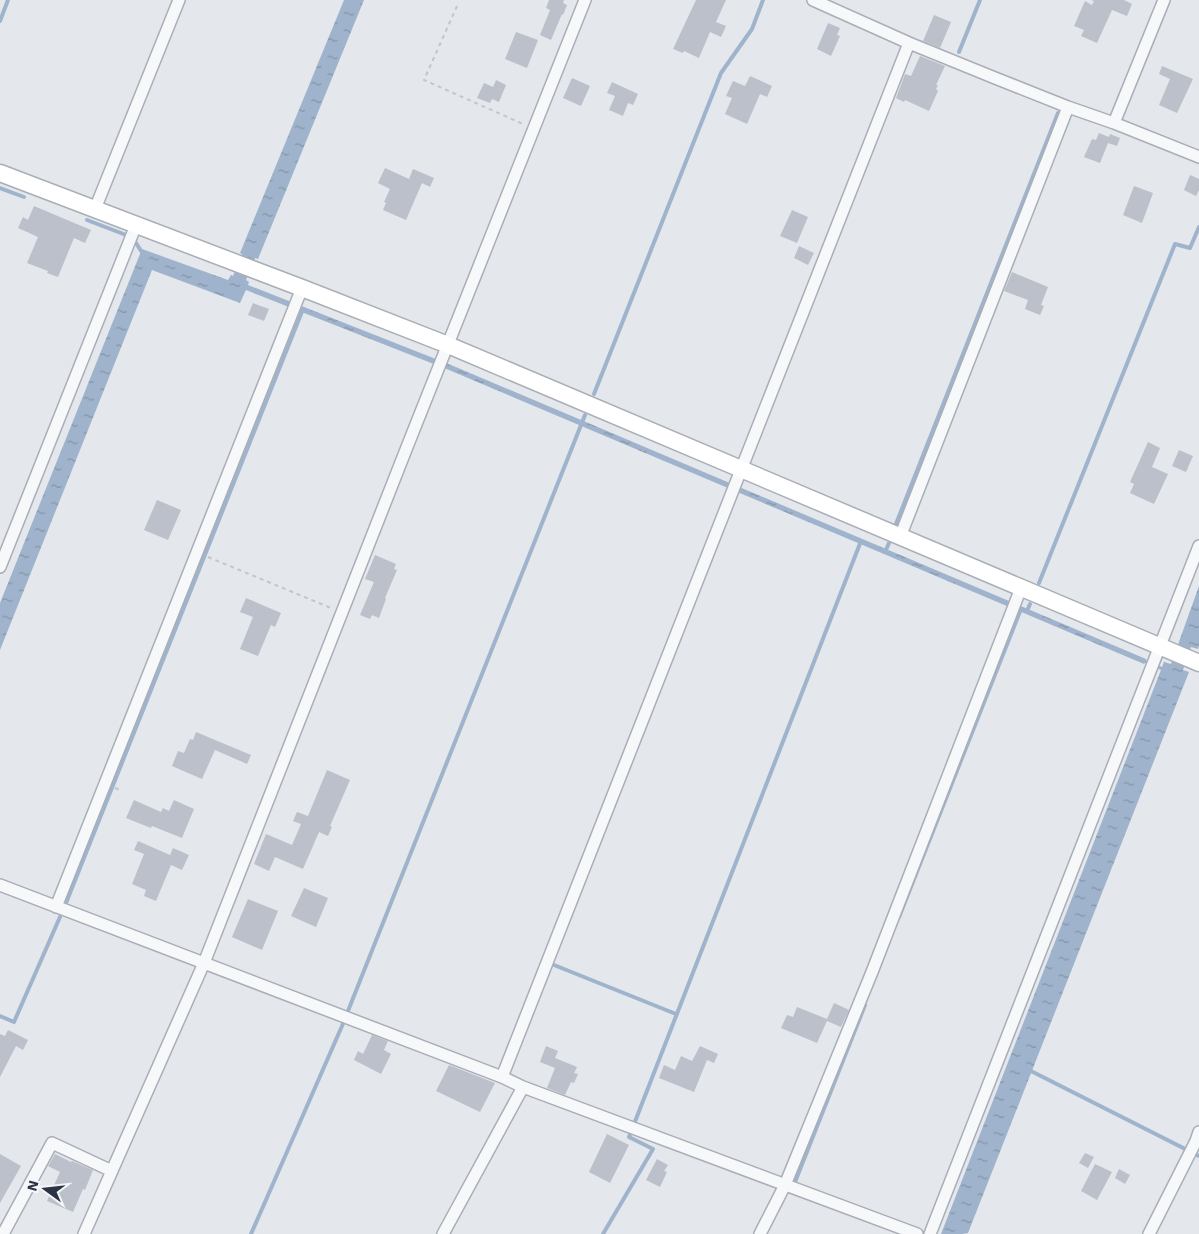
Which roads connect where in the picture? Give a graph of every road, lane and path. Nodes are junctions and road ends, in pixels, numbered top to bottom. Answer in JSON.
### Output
{"nodes":[{"id":1,"x":179,"y":0,"type":"edge"},
{"id":2,"x":585,"y":0,"type":"edge"},
{"id":3,"x":813,"y":0,"type":"edge"},
{"id":4,"x":1164,"y":0,"type":"edge"},
{"id":5,"x":457,"y":6,"type":"dead end"},
{"id":6,"x":909,"y":43,"type":"junction"},
{"id":7,"x":1068,"y":107,"type":"junction"},
{"id":8,"x":1114,"y":124,"type":"junction"},
{"id":9,"x":534,"y":128,"type":"junction"},
{"id":10,"x":1199,"y":157,"type":"edge"},
{"id":11,"x":0,"y":174,"type":"edge"},
{"id":12,"x":95,"y":210,"type":"junction"},
{"id":13,"x":136,"y":225,"type":"junction"},
{"id":14,"x":297,"y":300,"type":"junction"},
{"id":15,"x":443,"y":357,"type":"junction"},
{"id":16,"x":736,"y":481,"type":"junction"},
{"id":17,"x":900,"y":537,"type":"junction"},
{"id":18,"x":1199,"y":546,"type":"edge"},
{"id":19,"x":210,"y":558,"type":"dead end"},
{"id":20,"x":0,"y":567,"type":"edge"},
{"id":21,"x":1019,"y":594,"type":"junction"},
{"id":22,"x":342,"y":613,"type":"junction"},
{"id":23,"x":1159,"y":657,"type":"junction"},
{"id":24,"x":1194,"y":662,"type":"edge"},
{"id":25,"x":0,"y":885,"type":"edge"},
{"id":26,"x":56,"y":906,"type":"junction"},
{"id":27,"x":204,"y":964,"type":"junction"},
{"id":28,"x":502,"y":1077,"type":"junction"},
{"id":29,"x":522,"y":1087,"type":"junction"},
{"id":30,"x":1199,"y":1132,"type":"edge"},
{"id":31,"x":112,"y":1171,"type":"junction"},
{"id":32,"x":785,"y":1185,"type":"junction"},
{"id":33,"x":3,"y":1234,"type":"edge"},
{"id":34,"x":84,"y":1234,"type":"edge"},
{"id":35,"x":443,"y":1234,"type":"edge"},
{"id":36,"x":760,"y":1234,"type":"edge"},
{"id":37,"x":917,"y":1234,"type":"edge"},
{"id":38,"x":930,"y":1234,"type":"edge"},
{"id":39,"x":1149,"y":1234,"type":"edge"}],
"edges":[{"from":1,"to":12,"type":"street"},
{"from":2,"to":9,"type":"street"},
{"from":3,"to":6,"type":"street"},
{"from":4,"to":8,"type":"street"},
{"from":5,"to":9,"type":"path"},
{"from":6,"to":7,"type":"street"},
{"from":6,"to":16,"type":"street"},
{"from":7,"to":8,"type":"street"},
{"from":7,"to":17,"type":"street"},
{"from":8,"to":10,"type":"street"},
{"from":9,"to":15,"type":"street"},
{"from":11,"to":12,"type":"street"},
{"from":12,"to":13,"type":"street"},
{"from":13,"to":14,"type":"street"},
{"from":13,"to":20,"type":"street"},
{"from":14,"to":15,"type":"street"},
{"from":14,"to":26,"type":"street"},
{"from":15,"to":16,"type":"street"},
{"from":15,"to":22,"type":"street"},
{"from":16,"to":17,"type":"street"},
{"from":16,"to":28,"type":"street"},
{"from":17,"to":21,"type":"street"},
{"from":18,"to":23,"type":"street"},
{"from":19,"to":22,"type":"path"},
{"from":21,"to":23,"type":"street"},
{"from":21,"to":32,"type":"street"},
{"from":22,"to":27,"type":"street"},
{"from":23,"to":24,"type":"street"},
{"from":23,"to":38,"type":"street"},
{"from":25,"to":26,"type":"street"},
{"from":26,"to":27,"type":"street"},
{"from":27,"to":28,"type":"street"},
{"from":27,"to":31,"type":"street"},
{"from":28,"to":29,"type":"street"},
{"from":29,"to":32,"type":"street"},
{"from":29,"to":35,"type":"street"},
{"from":30,"to":39,"type":"street"},
{"from":31,"to":33,"type":"street"},
{"from":31,"to":34,"type":"street"},
{"from":32,"to":36,"type":"street"},
{"from":32,"to":37,"type":"street"}]}
